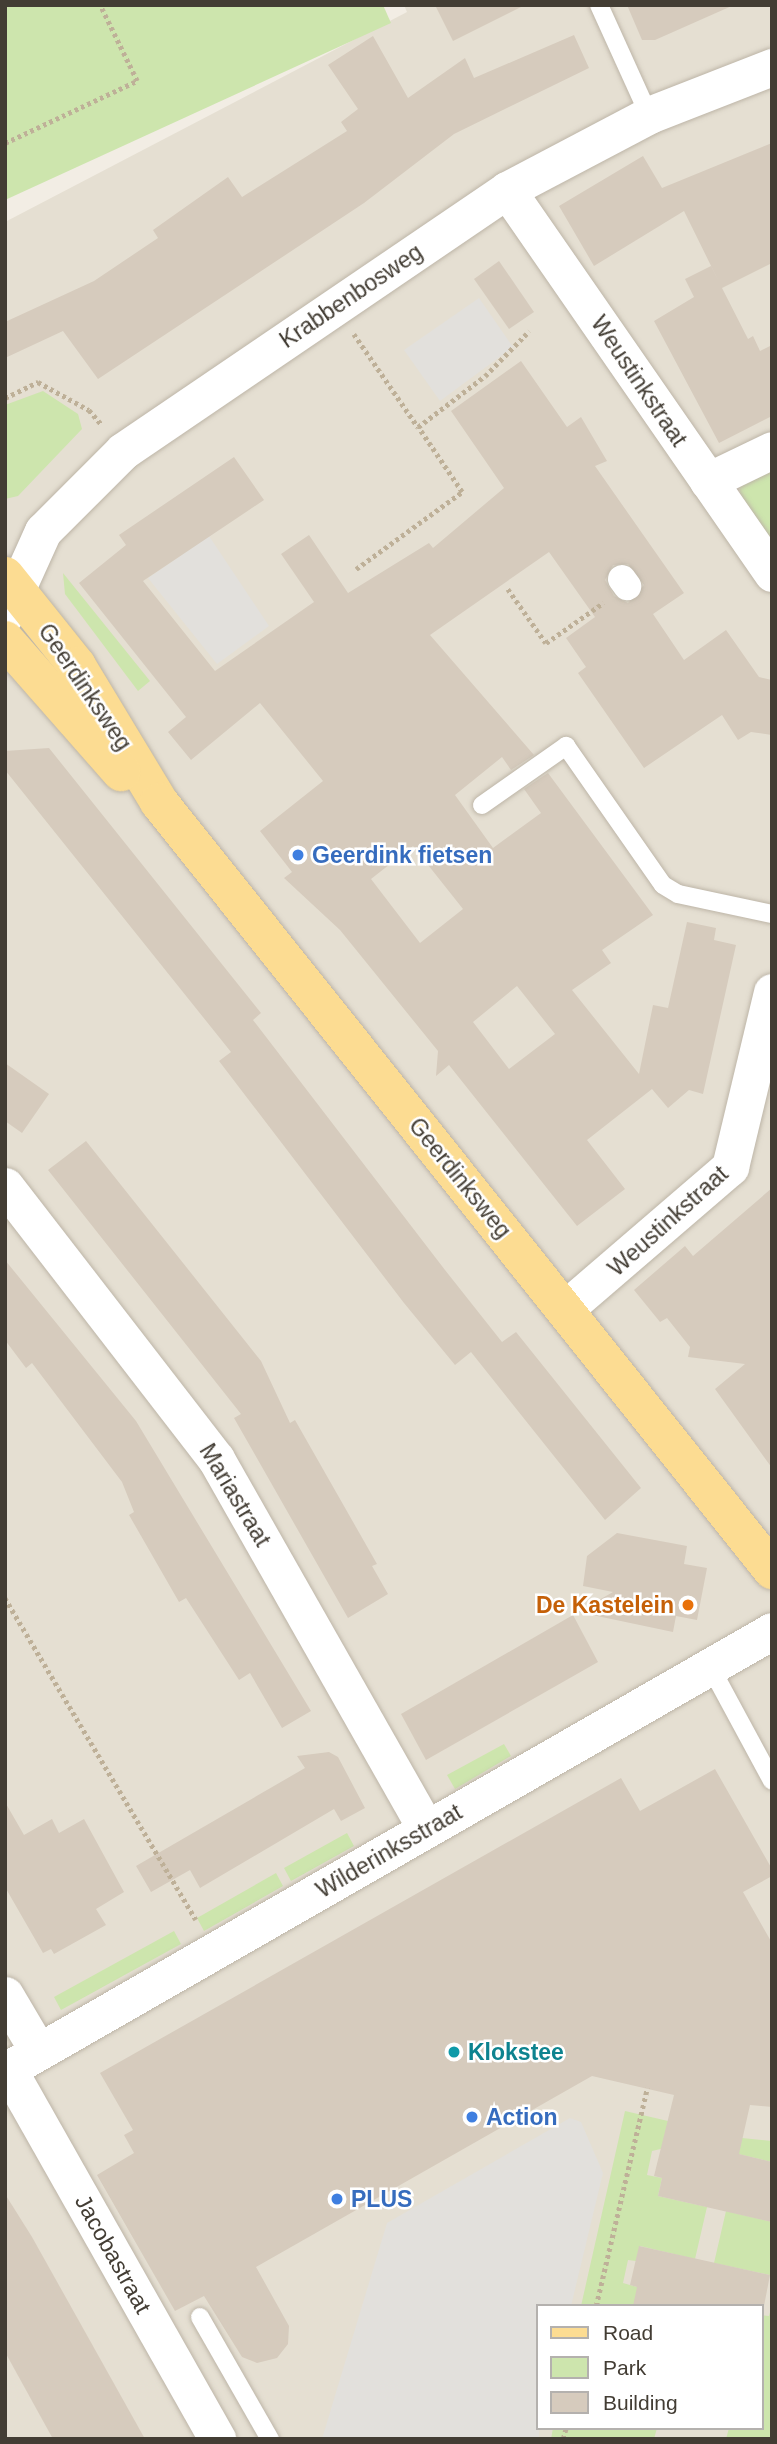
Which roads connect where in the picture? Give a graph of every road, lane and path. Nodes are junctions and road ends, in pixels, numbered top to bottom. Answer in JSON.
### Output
{"nodes":[{"id":1,"x":100,"y":5,"type":"edge"},
{"id":2,"x":599,"y":5,"type":"edge"},
{"id":3,"x":772,"y":67,"type":"edge"},
{"id":4,"x":649,"y":115,"type":"junction"},
{"id":5,"x":5,"y":143,"type":"edge"},
{"id":6,"x":507,"y":190,"type":"junction"},
{"id":7,"x":336,"y":307,"type":"junction"},
{"id":8,"x":529,"y":331,"type":"dead end"},
{"id":9,"x":5,"y":398,"type":"edge"},
{"id":10,"x":418,"y":427,"type":"junction"},
{"id":11,"x":772,"y":450,"type":"edge"},
{"id":12,"x":123,"y":451,"type":"junction"},
{"id":13,"x":708,"y":481,"type":"junction"},
{"id":14,"x":356,"y":569,"type":"dead end"},
{"id":15,"x":772,"y":573,"type":"edge"},
{"id":16,"x":624,"y":582,"type":"dead end"},
{"id":17,"x":508,"y":589,"type":"dead end"},
{"id":18,"x":9,"y":593,"type":"edge"},
{"id":19,"x":5,"y":640,"type":"edge"},
{"id":20,"x":159,"y":802,"type":"junction"},
{"id":21,"x":482,"y":805,"type":"dead end"},
{"id":22,"x":772,"y":914,"type":"edge"},
{"id":23,"x":772,"y":992,"type":"edge"},
{"id":24,"x":5,"y":1186,"type":"edge"},
{"id":25,"x":565,"y":1309,"type":"junction"},
{"id":26,"x":768,"y":1561,"type":"edge"},
{"id":27,"x":5,"y":1598,"type":"edge"},
{"id":28,"x":772,"y":1631,"type":"edge"},
{"id":29,"x":711,"y":1668,"type":"junction"},
{"id":30,"x":772,"y":1781,"type":"edge"},
{"id":31,"x":426,"y":1829,"type":"junction"},
{"id":32,"x":215,"y":1951,"type":"junction"},
{"id":33,"x":5,"y":1995,"type":"edge"},
{"id":34,"x":17,"y":2064,"type":"edge"},
{"id":35,"x":647,"y":2088,"type":"dead end"},
{"id":36,"x":596,"y":2304,"type":"edge"},
{"id":37,"x":200,"y":2317,"type":"dead end"},
{"id":38,"x":217,"y":2439,"type":"edge"},
{"id":39,"x":270,"y":2439,"type":"edge"}],
"edges":[{"from":1,"to":5,"type":"path"},
{"from":2,"to":4,"type":"lane"},
{"from":3,"to":4,"type":"street","name":"Krabbenbosweg"},
{"from":4,"to":6,"type":"street","name":"Krabbenbosweg"},
{"from":6,"to":7,"type":"street","name":"Krabbenbosweg"},
{"from":6,"to":13,"type":"street","name":"Weustinkstraat"},
{"from":7,"to":10,"type":"path"},
{"from":7,"to":12,"type":"street","name":"Krabbenbosweg"},
{"from":8,"to":10,"type":"path"},
{"from":9,"to":12,"type":"path"},
{"from":10,"to":14,"type":"path"},
{"from":11,"to":13,"type":"street"},
{"from":12,"to":18,"type":"street","name":"Krabbenbosweg"},
{"from":13,"to":15,"type":"street","name":"Weustinkstraat"},
{"from":16,"to":17,"type":"path"},
{"from":18,"to":20,"type":"main road","name":"Geerdinksweg"},
{"from":19,"to":20,"type":"main road","name":"Geerdinksweg"},
{"from":20,"to":25,"type":"main road","name":"Geerdinksweg"},
{"from":21,"to":22,"type":"lane"},
{"from":23,"to":25,"type":"street","name":"Weustinkstraat"},
{"from":24,"to":31,"type":"street","name":"Mariastraat"},
{"from":25,"to":26,"type":"main road","name":"Geerdinksweg"},
{"from":27,"to":32,"type":"path"},
{"from":28,"to":29,"type":"street","name":"Wilderinksstraat"},
{"from":29,"to":30,"type":"lane"},
{"from":29,"to":31,"type":"street","name":"Wilderinksstraat"},
{"from":31,"to":32,"type":"street","name":"Wilderinksstraat"},
{"from":32,"to":34,"type":"street","name":"Wilderinksstraat"},
{"from":33,"to":34,"type":"street","name":"Jacobastraat"},
{"from":34,"to":38,"type":"street","name":"Jacobastraat"},
{"from":35,"to":36,"type":"path"},
{"from":37,"to":39,"type":"lane"}]}
